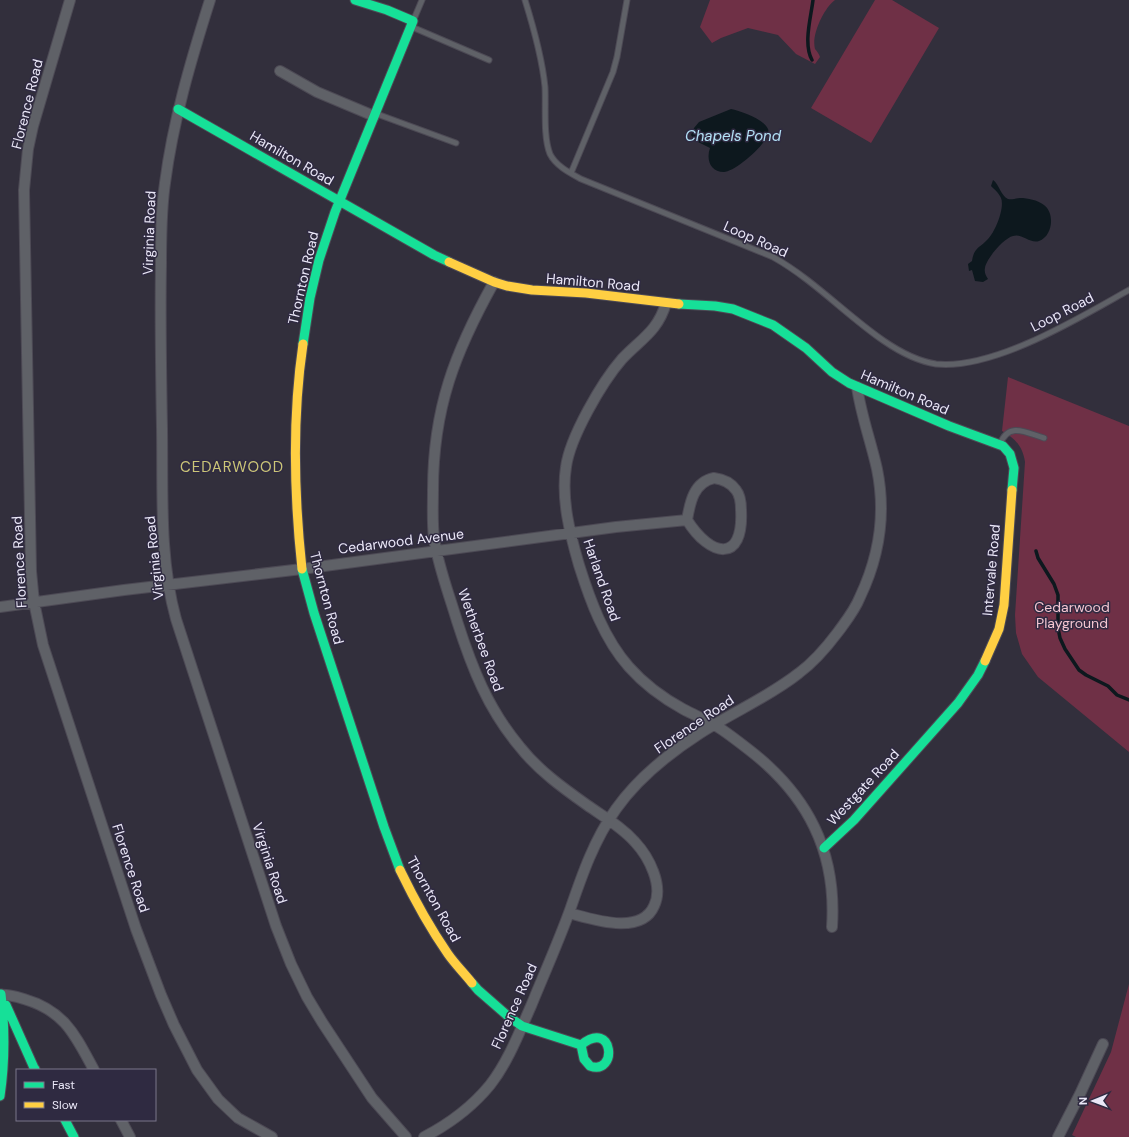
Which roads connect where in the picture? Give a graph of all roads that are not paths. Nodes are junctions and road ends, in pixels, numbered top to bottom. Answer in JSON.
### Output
{"nodes":[{"id":1,"x":70,"y":0,"type":"edge"},
{"id":2,"x":210,"y":0,"type":"edge"},
{"id":3,"x":355,"y":0,"type":"edge"},
{"id":4,"x":422,"y":0,"type":"edge"},
{"id":5,"x":525,"y":0,"type":"edge"},
{"id":6,"x":627,"y":0,"type":"edge"},
{"id":7,"x":412,"y":24,"type":"junction"},
{"id":8,"x":489,"y":60,"type":"dead end"},
{"id":9,"x":280,"y":71,"type":"dead end"},
{"id":10,"x":178,"y":109,"type":"junction"},
{"id":11,"x":375,"y":115,"type":"junction"},
{"id":12,"x":456,"y":143,"type":"dead end"},
{"id":13,"x":571,"y":173,"type":"junction"},
{"id":14,"x":339,"y":201,"type":"junction"},
{"id":15,"x":494,"y":282,"type":"junction"},
{"id":16,"x":1129,"y":290,"type":"edge"},
{"id":17,"x":666,"y":303,"type":"junction"},
{"id":18,"x":857,"y":388,"type":"junction"},
{"id":19,"x":1044,"y":438,"type":"dead end"},
{"id":20,"x":1000,"y":445,"type":"junction"},
{"id":21,"x":1010,"y":454,"type":"joint"},
{"id":22,"x":687,"y":520,"type":"junction"},
{"id":23,"x":571,"y":534,"type":"junction"},
{"id":24,"x":437,"y":551,"type":"junction"},
{"id":25,"x":302,"y":569,"type":"junction"},
{"id":26,"x":168,"y":584,"type":"junction"},
{"id":27,"x":34,"y":602,"type":"junction"},
{"id":28,"x":0,"y":607,"type":"edge"},
{"id":29,"x":972,"y":683,"type":"joint"},
{"id":30,"x":714,"y":725,"type":"junction"},
{"id":31,"x":608,"y":820,"type":"junction"},
{"id":32,"x":824,"y":848,"type":"junction"},
{"id":33,"x":569,"y":913,"type":"junction"},
{"id":34,"x":832,"y":927,"type":"dead end"},
{"id":35,"x":0,"y":994,"type":"edge"},
{"id":36,"x":522,"y":1026,"type":"junction"},
{"id":37,"x":1103,"y":1044,"type":"dead end"},
{"id":38,"x":581,"y":1045,"type":"dead end"},
{"id":39,"x":35,"y":1069,"type":"edge"},
{"id":40,"x":93,"y":1069,"type":"edge"},
{"id":41,"x":0,"y":1096,"type":"edge"},
{"id":42,"x":58,"y":1121,"type":"edge"},
{"id":43,"x":66,"y":1121,"type":"edge"},
{"id":44,"x":122,"y":1121,"type":"edge"},
{"id":45,"x":66,"y":1137,"type":"edge"},
{"id":46,"x":74,"y":1137,"type":"edge"},
{"id":47,"x":130,"y":1137,"type":"edge"},
{"id":48,"x":272,"y":1137,"type":"edge"},
{"id":49,"x":406,"y":1137,"type":"edge"},
{"id":50,"x":424,"y":1137,"type":"edge"},
{"id":51,"x":1058,"y":1137,"type":"edge"}],
"edges":[{"from":1,"to":27,"type":"street","name":"Florence Road"},
{"from":2,"to":10,"type":"street","name":"Virginia Road"},
{"from":3,"to":7,"type":"main road"},
{"from":4,"to":7,"type":"lane"},
{"from":5,"to":13,"type":"lane","name":"Loop Road"},
{"from":6,"to":13,"type":"lane"},
{"from":7,"to":8,"type":"lane"},
{"from":7,"to":11,"type":"main road","name":"Thornton Road"},
{"from":9,"to":11,"type":"street"},
{"from":10,"to":14,"type":"main road","name":"Hamilton Road"},
{"from":10,"to":26,"type":"street","name":"Virginia Road"},
{"from":11,"to":12,"type":"lane"},
{"from":11,"to":14,"type":"main road","name":"Thornton Road"},
{"from":13,"to":16,"type":"lane","name":"Loop Road"},
{"from":14,"to":15,"type":"main road","name":"Hamilton Road"},
{"from":14,"to":25,"type":"main road","name":"Thornton Road"},
{"from":15,"to":17,"type":"main road","name":"Hamilton Road"},
{"from":15,"to":24,"type":"street","name":"Wetherbee Road"},
{"from":17,"to":18,"type":"main road","name":"Hamilton Road"},
{"from":17,"to":23,"type":"street","name":"Harland Road"},
{"from":18,"to":20,"type":"main road","name":"Hamilton Road"},
{"from":18,"to":30,"type":"street","name":"Florence Road"},
{"from":19,"to":20,"type":"lane"},
{"from":20,"to":21,"type":"main road","name":"Hamilton Road"},
{"from":21,"to":29,"type":"main road","name":"Intervale Road"},
{"from":22,"to":22,"type":"street"},
{"from":22,"to":23,"type":"street","name":"Cedarwood Avenue"},
{"from":23,"to":24,"type":"street","name":"Cedarwood Avenue"},
{"from":23,"to":30,"type":"street","name":"Harland Road"},
{"from":24,"to":25,"type":"street","name":"Cedarwood Avenue"},
{"from":24,"to":31,"type":"street","name":"Wetherbee Road"},
{"from":25,"to":26,"type":"street","name":"Cedarwood Avenue"},
{"from":25,"to":36,"type":"main road","name":"Thornton Road"},
{"from":26,"to":27,"type":"street","name":"Cedarwood Avenue"},
{"from":26,"to":49,"type":"street","name":"Virginia Road"},
{"from":27,"to":28,"type":"street","name":"Cedarwood Avenue"},
{"from":27,"to":48,"type":"street","name":"Florence Road"},
{"from":29,"to":32,"type":"main road","name":"Westgate Road"},
{"from":30,"to":31,"type":"street","name":"Florence Road"},
{"from":30,"to":32,"type":"street","name":"Harland Road"},
{"from":31,"to":33,"type":"street","name":"Florence Road"},
{"from":31,"to":33,"type":"street","name":"Wetherbee Road"},
{"from":32,"to":34,"type":"street"},
{"from":33,"to":36,"type":"street","name":"Florence Road"},
{"from":35,"to":39,"type":"main road"},
{"from":35,"to":40,"type":"street"},
{"from":35,"to":41,"type":"main road"},
{"from":36,"to":38,"type":"main road","name":"Thornton Road"},
{"from":36,"to":50,"type":"street","name":"Florence Road"},
{"from":37,"to":51,"type":"street"},
{"from":42,"to":45,"type":"main road"},
{"from":43,"to":46,"type":"main road"},
{"from":44,"to":47,"type":"street"}]}
